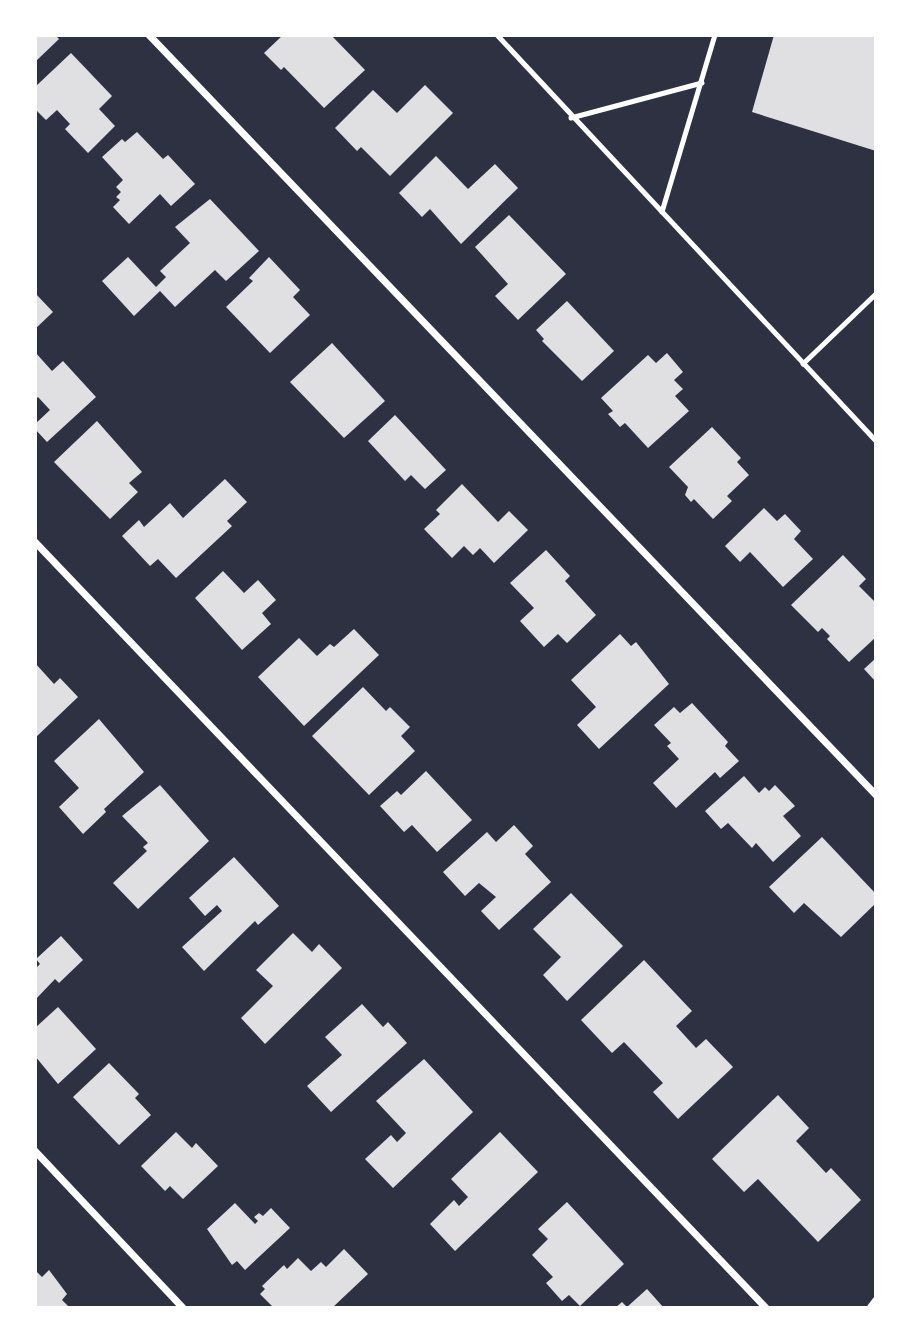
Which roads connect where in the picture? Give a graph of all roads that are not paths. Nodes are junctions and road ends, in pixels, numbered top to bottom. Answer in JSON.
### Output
{"nodes":[{"id":1,"x":149,"y":35,"type":"edge"},
{"id":2,"x":497,"y":35,"type":"edge"},
{"id":3,"x":715,"y":35,"type":"edge"},
{"id":4,"x":702,"y":83,"type":"junction"},
{"id":5,"x":571,"y":118,"type":"junction"},
{"id":6,"x":662,"y":212,"type":"junction"},
{"id":7,"x":876,"y":294,"type":"edge"},
{"id":8,"x":803,"y":364,"type":"junction"},
{"id":9,"x":876,"y":441,"type":"edge"},
{"id":10,"x":35,"y":542,"type":"edge"},
{"id":11,"x":876,"y":795,"type":"edge"},
{"id":12,"x":35,"y":1151,"type":"edge"},
{"id":13,"x":876,"y":1300,"type":"edge"},
{"id":14,"x":183,"y":1308,"type":"edge"},
{"id":15,"x":766,"y":1308,"type":"edge"},
{"id":16,"x":870,"y":1308,"type":"edge"}],
"edges":[{"from":1,"to":11,"type":"street"},
{"from":2,"to":5,"type":"lane"},
{"from":3,"to":4,"type":"lane"},
{"from":4,"to":5,"type":"lane"},
{"from":4,"to":6,"type":"lane"},
{"from":5,"to":6,"type":"lane"},
{"from":6,"to":8,"type":"lane"},
{"from":7,"to":8,"type":"lane"},
{"from":8,"to":9,"type":"lane"},
{"from":10,"to":15,"type":"street"},
{"from":12,"to":14,"type":"street"},
{"from":13,"to":16,"type":"street"}]}
